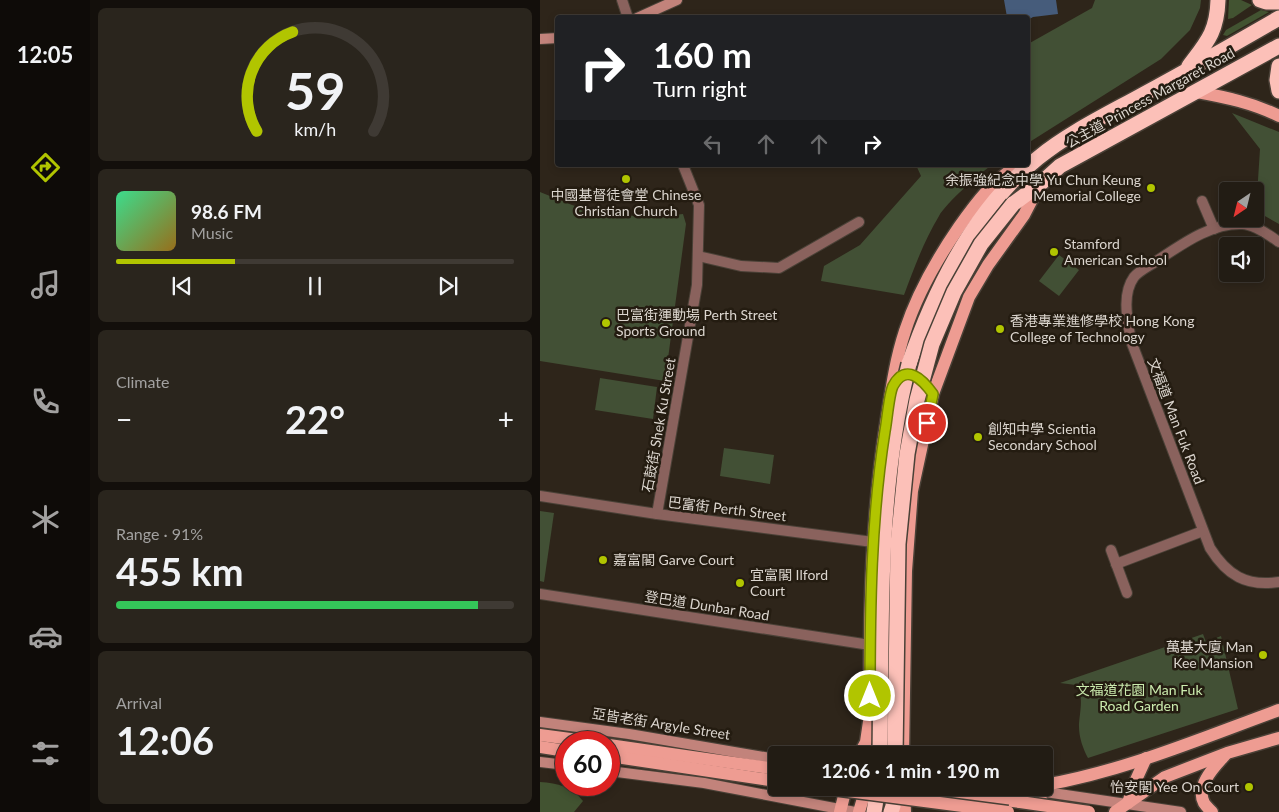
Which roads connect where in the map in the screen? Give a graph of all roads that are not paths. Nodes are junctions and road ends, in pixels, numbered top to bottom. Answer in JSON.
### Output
{"nodes":[{"id":1,"x":622,"y":0,"type":"edge"},
{"id":2,"x":678,"y":0,"type":"edge"},
{"id":3,"x":1218,"y":0,"type":"edge"},
{"id":4,"x":1260,"y":0,"type":"edge"},
{"id":5,"x":1279,"y":2,"type":"edge"},
{"id":6,"x":627,"y":15,"type":"edge"},
{"id":7,"x":644,"y":15,"type":"edge"},
{"id":8,"x":1279,"y":18,"type":"edge"},
{"id":9,"x":555,"y":38,"type":"edge"},
{"id":10,"x":540,"y":39,"type":"edge"},
{"id":11,"x":1279,"y":46,"type":"edge"},
{"id":12,"x":1279,"y":66,"type":"edge"},
{"id":13,"x":1183,"y":73,"type":"junction"},
{"id":14,"x":1279,"y":91,"type":"edge"},
{"id":15,"x":1196,"y":92,"type":"junction"},
{"id":16,"x":1279,"y":116,"type":"edge"},
{"id":17,"x":1060,"y":142,"type":"junction"},
{"id":18,"x":1030,"y":159,"type":"edge"},
{"id":19,"x":1030,"y":165,"type":"edge"},
{"id":20,"x":685,"y":167,"type":"edge"},
{"id":21,"x":1015,"y":167,"type":"edge"},
{"id":22,"x":1028,"y":167,"type":"edge"},
{"id":23,"x":1040,"y":184,"type":"junction"},
{"id":24,"x":1202,"y":201,"type":"dead end"},
{"id":25,"x":858,"y":222,"type":"dead end"},
{"id":26,"x":1214,"y":229,"type":"junction"},
{"id":27,"x":1279,"y":242,"type":"edge"},
{"id":28,"x":698,"y":256,"type":"junction"},
{"id":29,"x":892,"y":387,"type":"junction"},
{"id":30,"x":933,"y":394,"type":"junction"},
{"id":31,"x":540,"y":496,"type":"edge"},
{"id":32,"x":657,"y":514,"type":"junction"},
{"id":33,"x":1203,"y":531,"type":"junction"},
{"id":34,"x":873,"y":542,"type":"junction"},
{"id":35,"x":1111,"y":550,"type":"dead end"},
{"id":36,"x":907,"y":557,"type":"junction"},
{"id":37,"x":1116,"y":564,"type":"junction"},
{"id":38,"x":1279,"y":582,"type":"edge"},
{"id":39,"x":1127,"y":593,"type":"dead end"},
{"id":40,"x":540,"y":594,"type":"edge"},
{"id":41,"x":870,"y":645,"type":"junction"},
{"id":42,"x":1279,"y":710,"type":"edge"},
{"id":43,"x":540,"y":722,"type":"edge"},
{"id":44,"x":540,"y":735,"type":"edge"},
{"id":45,"x":555,"y":737,"type":"edge"},
{"id":46,"x":1279,"y":738,"type":"edge"},
{"id":47,"x":864,"y":746,"type":"edge"},
{"id":48,"x":880,"y":746,"type":"edge"},
{"id":49,"x":895,"y":746,"type":"edge"},
{"id":50,"x":903,"y":746,"type":"edge"},
{"id":51,"x":540,"y":747,"type":"edge"},
{"id":52,"x":620,"y":747,"type":"edge"},
{"id":53,"x":555,"y":749,"type":"edge"},
{"id":54,"x":1227,"y":753,"type":"junction"},
{"id":55,"x":620,"y":758,"type":"edge"},
{"id":56,"x":768,"y":758,"type":"edge"},
{"id":57,"x":1146,"y":758,"type":"junction"},
{"id":58,"x":540,"y":762,"type":"edge"},
{"id":59,"x":555,"y":764,"type":"edge"},
{"id":60,"x":768,"y":768,"type":"edge"},
{"id":61,"x":620,"y":772,"type":"edge"},
{"id":62,"x":768,"y":779,"type":"edge"},
{"id":63,"x":1053,"y":783,"type":"edge"},
{"id":64,"x":1053,"y":793,"type":"edge"},
{"id":65,"x":844,"y":796,"type":"edge"},
{"id":66,"x":864,"y":796,"type":"edge"},
{"id":67,"x":877,"y":796,"type":"edge"},
{"id":68,"x":886,"y":796,"type":"edge"},
{"id":69,"x":894,"y":796,"type":"edge"},
{"id":70,"x":904,"y":796,"type":"edge"},
{"id":71,"x":970,"y":796,"type":"edge"},
{"id":72,"x":1035,"y":796,"type":"edge"},
{"id":73,"x":1132,"y":808,"type":"edge"},
{"id":74,"x":841,"y":810,"type":"edge"},
{"id":75,"x":855,"y":812,"type":"edge"},
{"id":76,"x":859,"y":812,"type":"edge"},
{"id":77,"x":874,"y":812,"type":"edge"},
{"id":78,"x":891,"y":812,"type":"edge"},
{"id":79,"x":905,"y":812,"type":"edge"},
{"id":80,"x":1008,"y":812,"type":"edge"},
{"id":81,"x":1042,"y":812,"type":"edge"},
{"id":82,"x":1089,"y":812,"type":"edge"},
{"id":83,"x":1115,"y":812,"type":"edge"},
{"id":84,"x":1181,"y":812,"type":"edge"},
{"id":85,"x":1212,"y":812,"type":"edge"}],
"edges":[{"from":1,"to":6,"type":"street"},
{"from":2,"to":7,"type":"main road"},
{"from":3,"to":13,"type":"highway"},
{"from":4,"to":5,"type":"highway"},
{"from":8,"to":13,"type":"highway","name":"公主道 Princess Margaret Road"},
{"from":9,"to":10,"type":"main road"},
{"from":11,"to":15,"type":"highway","name":"公主道 Princess Margaret Road"},
{"from":12,"to":14,"type":"highway"},
{"from":13,"to":17,"type":"highway","name":"公主道 Princess Margaret Road"},
{"from":15,"to":16,"type":"main road"},
{"from":15,"to":23,"type":"highway","name":"公主道 Princess Margaret Road"},
{"from":17,"to":18,"type":"main road","name":"公主道 Princess Margaret Road"},
{"from":17,"to":19,"type":"highway","name":"公主道 Princess Margaret Road","bridge":true},
{"from":20,"to":28,"type":"street","name":"石鼓街 Shek Ku Street"},
{"from":21,"to":29,"type":"main road"},
{"from":22,"to":48,"type":"highway","name":"公主道 Princess Margaret Road","bridge":true},
{"from":23,"to":30,"type":"main road","name":"公主道 Princess Margaret Road"},
{"from":23,"to":49,"type":"highway","name":"公主道 Princess Margaret Road","bridge":true},
{"from":24,"to":26,"type":"street"},
{"from":25,"to":28,"type":"street"},
{"from":26,"to":27,"type":"street","name":"文福道 Man Fuk Road"},
{"from":26,"to":33,"type":"street","name":"文福道 Man Fuk Road"},
{"from":28,"to":32,"type":"street","name":"石鼓街 Shek Ku Street"},
{"from":29,"to":30,"type":"main road"},
{"from":29,"to":34,"type":"main road"},
{"from":30,"to":36,"type":"main road","name":"公主道 Princess Margaret Road"},
{"from":31,"to":32,"type":"street","name":"巴富街 Perth Street"},
{"from":32,"to":34,"type":"street","name":"巴富街 Perth Street"},
{"from":33,"to":37,"type":"street"},
{"from":33,"to":38,"type":"street","name":"文福道 Man Fuk Road"},
{"from":34,"to":36,"type":"street","name":"巴富街 Perth Street"},
{"from":34,"to":41,"type":"main road"},
{"from":35,"to":37,"type":"street"},
{"from":36,"to":50,"type":"main road","name":"公主道 Princess Margaret Road"},
{"from":37,"to":39,"type":"street"},
{"from":40,"to":41,"type":"street","name":"登巴道 Dunbar Road"},
{"from":41,"to":47,"type":"main road"},
{"from":42,"to":57,"type":"main road"},
{"from":43,"to":56,"type":"main road","name":"亞皆老街 Argyle Street"},
{"from":44,"to":45,"type":"main road"},
{"from":46,"to":54,"type":"main road"},
{"from":51,"to":53,"type":"main road"},
{"from":52,"to":60,"type":"main road"},
{"from":54,"to":73,"type":"main road"},
{"from":54,"to":85,"type":"main road"},
{"from":55,"to":62,"type":"main road"},
{"from":57,"to":63,"type":"main road"},
{"from":57,"to":73,"type":"main road"},
{"from":58,"to":59,"type":"main road"},
{"from":61,"to":74,"type":"main road"},
{"from":64,"to":73,"type":"main road"},
{"from":65,"to":74,"type":"main road"},
{"from":66,"to":76,"type":"main road"},
{"from":67,"to":77,"type":"highway"},
{"from":68,"to":80,"type":"main road","bridge":true},
{"from":69,"to":78,"type":"highway"},
{"from":70,"to":79,"type":"main road"},
{"from":71,"to":82,"type":"main road","bridge":true},
{"from":72,"to":81,"type":"main road"},
{"from":73,"to":83,"type":"main road"},
{"from":73,"to":84,"type":"main road"},
{"from":74,"to":75,"type":"main road"}]}
